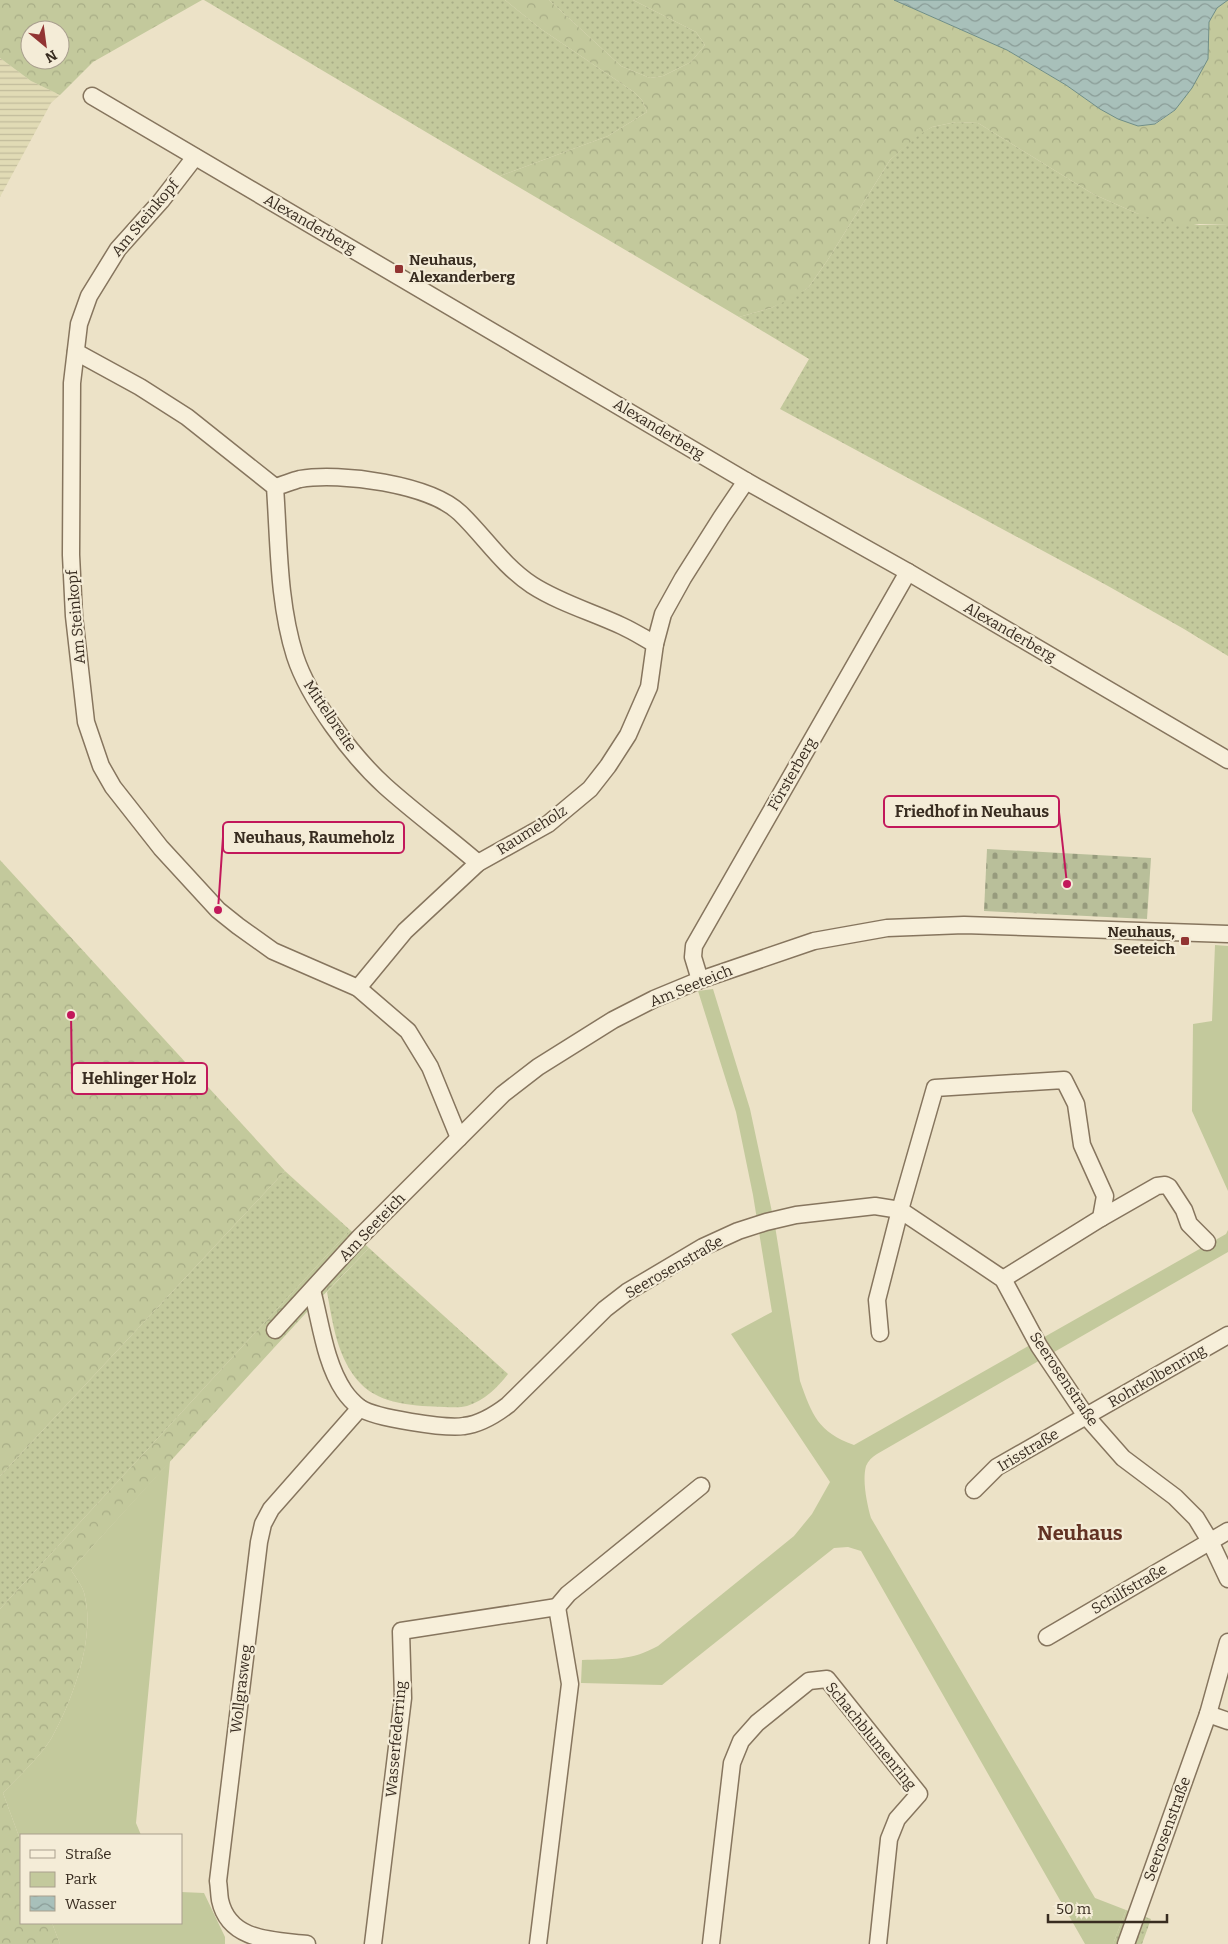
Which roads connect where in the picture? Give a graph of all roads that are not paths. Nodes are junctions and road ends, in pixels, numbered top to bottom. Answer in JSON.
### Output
{"nodes":[{"id":1,"x":92,"y":96,"type":"dead end"},
{"id":2,"x":195,"y":157,"type":"junction"},
{"id":3,"x":76,"y":352,"type":"junction"},
{"id":4,"x":746,"y":481,"type":"junction"},
{"id":5,"x":275,"y":487,"type":"junction"},
{"id":6,"x":908,"y":572,"type":"junction"},
{"id":7,"x":655,"y":644,"type":"junction"},
{"id":8,"x":1228,"y":760,"type":"edge"},
{"id":9,"x":478,"y":863,"type":"junction"},
{"id":10,"x":1228,"y":934,"type":"edge"},
{"id":11,"x":700,"y":980,"type":"junction"},
{"id":12,"x":358,"y":988,"type":"junction"},
{"id":13,"x":459,"y":1138,"type":"junction"},
{"id":14,"x":900,"y":1210,"type":"junction"},
{"id":15,"x":1101,"y":1218,"type":"junction"},
{"id":16,"x":1207,"y":1242,"type":"dead end"},
{"id":17,"x":1003,"y":1279,"type":"junction"},
{"id":18,"x":312,"y":1290,"type":"junction"},
{"id":19,"x":275,"y":1330,"type":"dead end"},
{"id":20,"x":880,"y":1333,"type":"dead end"},
{"id":21,"x":1228,"y":1335,"type":"edge"},
{"id":22,"x":360,"y":1408,"type":"junction"},
{"id":23,"x":1086,"y":1416,"type":"junction"},
{"id":24,"x":701,"y":1486,"type":"dead end"},
{"id":25,"x":974,"y":1490,"type":"dead end"},
{"id":26,"x":1228,"y":1532,"type":"edge"},
{"id":27,"x":1210,"y":1542,"type":"junction"},
{"id":28,"x":1228,"y":1579,"type":"edge"},
{"id":29,"x":557,"y":1607,"type":"junction"},
{"id":30,"x":1047,"y":1637,"type":"dead end"},
{"id":31,"x":1228,"y":1642,"type":"edge"},
{"id":32,"x":1208,"y":1714,"type":"junction"},
{"id":33,"x":1228,"y":1721,"type":"edge"},
{"id":34,"x":307,"y":1944,"type":"edge"},
{"id":35,"x":373,"y":1944,"type":"edge"},
{"id":36,"x":538,"y":1944,"type":"edge"},
{"id":37,"x":711,"y":1944,"type":"edge"},
{"id":38,"x":878,"y":1944,"type":"edge"},
{"id":39,"x":1126,"y":1944,"type":"edge"}],
"edges":[{"from":1,"to":2,"type":"street","name":"Alexanderberg"},
{"from":2,"to":3,"type":"street","name":"Am Steinkopf"},
{"from":2,"to":4,"type":"street","name":"Alexanderberg"},
{"from":3,"to":5,"type":"street"},
{"from":3,"to":12,"type":"street","name":"Am Steinkopf"},
{"from":4,"to":6,"type":"street","name":"Alexanderberg"},
{"from":4,"to":7,"type":"street","name":"Raumeholz"},
{"from":5,"to":7,"type":"street"},
{"from":5,"to":9,"type":"street","name":"Mittelbreite"},
{"from":6,"to":8,"type":"street","name":"Alexanderberg"},
{"from":6,"to":11,"type":"street","name":"Försterberg"},
{"from":7,"to":9,"type":"street","name":"Raumeholz"},
{"from":9,"to":12,"type":"street","name":"Raumeholz"},
{"from":10,"to":11,"type":"street","name":"Am Seeteich"},
{"from":11,"to":13,"type":"street","name":"Am Seeteich"},
{"from":12,"to":13,"type":"street"},
{"from":13,"to":18,"type":"street","name":"Am Seeteich"},
{"from":14,"to":15,"type":"street"},
{"from":14,"to":17,"type":"street","name":"Seerosenstraße"},
{"from":14,"to":20,"type":"street"},
{"from":14,"to":22,"type":"street","name":"Seerosenstraße"},
{"from":15,"to":16,"type":"street"},
{"from":15,"to":17,"type":"street"},
{"from":17,"to":23,"type":"street","name":"Seerosenstraße"},
{"from":18,"to":19,"type":"street","name":"Am Seeteich"},
{"from":18,"to":22,"type":"street","name":"Seerosenstraße"},
{"from":21,"to":23,"type":"street","name":"Rohrkolbenring"},
{"from":22,"to":34,"type":"street","name":"Wollgrasweg"},
{"from":23,"to":25,"type":"street","name":"Irisstraße"},
{"from":23,"to":27,"type":"street","name":"Seerosenstraße"},
{"from":24,"to":29,"type":"street"},
{"from":26,"to":27,"type":"street"},
{"from":27,"to":28,"type":"street","name":"Seerosenstraße"},
{"from":27,"to":30,"type":"street","name":"Schilfstraße"},
{"from":29,"to":35,"type":"street","name":"Wasserfederring"},
{"from":29,"to":36,"type":"street"},
{"from":31,"to":32,"type":"street","name":"Seerosenstraße"},
{"from":32,"to":33,"type":"street"},
{"from":32,"to":39,"type":"street","name":"Seerosenstraße"},
{"from":37,"to":38,"type":"street","name":"Schachblumenring"}]}
